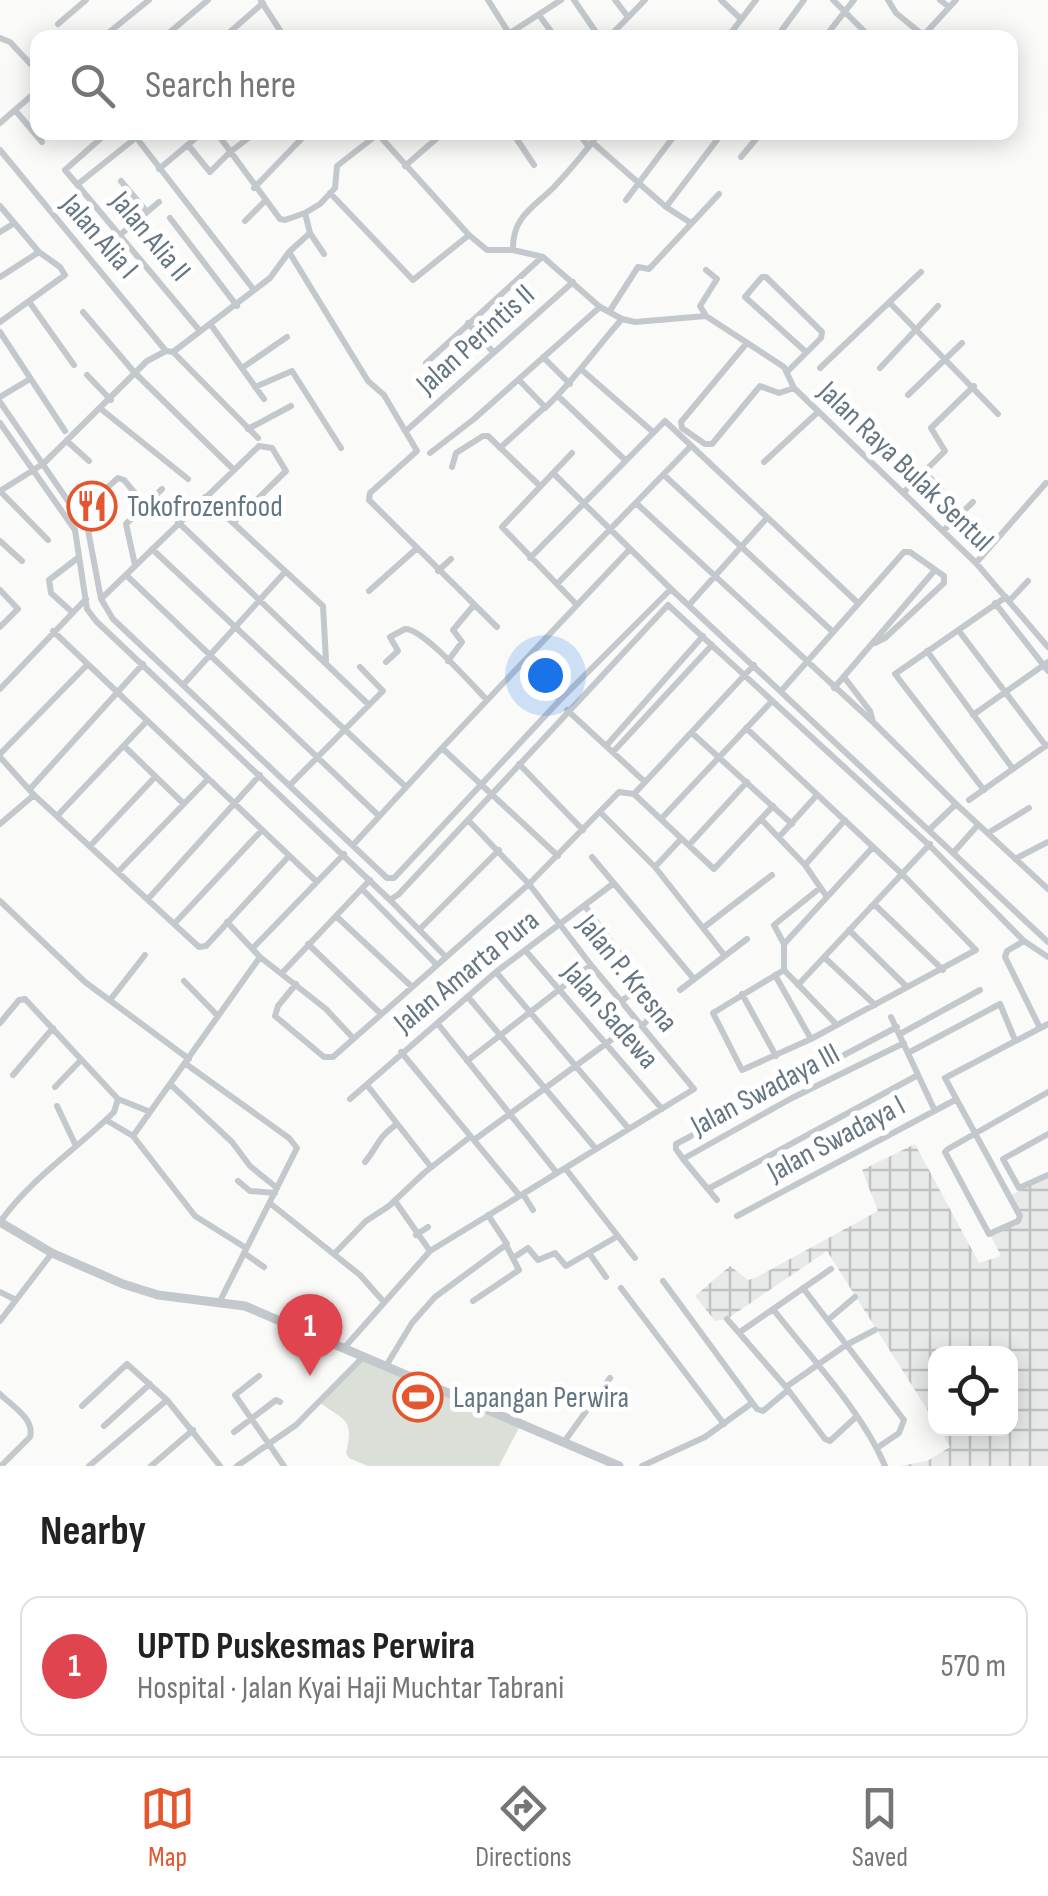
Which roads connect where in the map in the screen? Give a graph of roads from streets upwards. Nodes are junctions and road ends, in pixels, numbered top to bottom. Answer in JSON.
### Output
{"nodes":[{"id":1,"x":86,"y":0,"type":"edge"},
{"id":2,"x":149,"y":0,"type":"edge"},
{"id":3,"x":208,"y":0,"type":"edge"},
{"id":4,"x":488,"y":0,"type":"edge"},
{"id":5,"x":561,"y":0,"type":"edge"},
{"id":6,"x":574,"y":0,"type":"edge"},
{"id":7,"x":615,"y":0,"type":"edge"},
{"id":8,"x":645,"y":0,"type":"edge"},
{"id":9,"x":721,"y":0,"type":"edge"},
{"id":10,"x":756,"y":0,"type":"edge"},
{"id":11,"x":804,"y":0,"type":"edge"},
{"id":12,"x":834,"y":0,"type":"edge"},
{"id":13,"x":854,"y":0,"type":"edge"},
{"id":14,"x":888,"y":0,"type":"edge"},
{"id":15,"x":940,"y":0,"type":"edge"},
{"id":16,"x":956,"y":0,"type":"edge"},
{"id":17,"x":262,"y":2,"type":"edge"},
{"id":18,"x":948,"y":8,"type":"junction"},
{"id":19,"x":846,"y":10,"type":"junction"},
{"id":20,"x":540,"y":15,"type":"junction"},
{"id":21,"x":628,"y":17,"type":"junction"},
{"id":22,"x":741,"y":19,"type":"junction"},
{"id":23,"x":58,"y":24,"type":"dead end"},
{"id":24,"x":112,"y":30,"type":"edge"},
{"id":25,"x":172,"y":30,"type":"edge"},
{"id":26,"x":232,"y":30,"type":"edge"},
{"id":27,"x":281,"y":30,"type":"edge"},
{"id":28,"x":508,"y":30,"type":"edge"},
{"id":29,"x":518,"y":30,"type":"edge"},
{"id":30,"x":550,"y":30,"type":"edge"},
{"id":31,"x":595,"y":30,"type":"edge"},
{"id":32,"x":616,"y":30,"type":"edge"},
{"id":33,"x":733,"y":30,"type":"edge"},
{"id":34,"x":782,"y":30,"type":"edge"},
{"id":35,"x":830,"y":30,"type":"edge"},
{"id":36,"x":864,"y":30,"type":"edge"},
{"id":37,"x":915,"y":30,"type":"edge"},
{"id":38,"x":928,"y":30,"type":"edge"},
{"id":39,"x":0,"y":38,"type":"edge"},
{"id":40,"x":30,"y":63,"type":"edge"},
{"id":41,"x":30,"y":97,"type":"edge"},
{"id":42,"x":14,"y":110,"type":"junction"},
{"id":43,"x":0,"y":123,"type":"edge"},
{"id":44,"x":30,"y":128,"type":"edge"},
{"id":45,"x":99,"y":140,"type":"edge"},
{"id":46,"x":130,"y":140,"type":"edge"},
{"id":47,"x":141,"y":140,"type":"edge"},
{"id":48,"x":194,"y":140,"type":"edge"},
{"id":49,"x":221,"y":140,"type":"edge"},
{"id":50,"x":245,"y":140,"type":"edge"},
{"id":51,"x":300,"y":140,"type":"edge"},
{"id":52,"x":369,"y":140,"type":"edge"},
{"id":53,"x":383,"y":140,"type":"edge"},
{"id":54,"x":435,"y":140,"type":"edge"},
{"id":55,"x":518,"y":140,"type":"edge"},
{"id":56,"x":586,"y":140,"type":"edge"},
{"id":57,"x":593,"y":140,"type":"edge"},
{"id":58,"x":671,"y":140,"type":"edge"},
{"id":59,"x":716,"y":140,"type":"edge"},
{"id":60,"x":755,"y":140,"type":"edge"},
{"id":61,"x":590,"y":144,"type":"junction"},
{"id":62,"x":188,"y":145,"type":"junction"},
{"id":63,"x":0,"y":150,"type":"edge"},
{"id":64,"x":229,"y":152,"type":"junction"},
{"id":65,"x":740,"y":158,"type":"dead end"},
{"id":66,"x":534,"y":164,"type":"dead end"},
{"id":67,"x":405,"y":166,"type":"junction"},
{"id":68,"x":159,"y":169,"type":"junction"},
{"id":69,"x":120,"y":181,"type":"dead end"},
{"id":70,"x":639,"y":183,"type":"junction"},
{"id":71,"x":78,"y":184,"type":"junction"},
{"id":72,"x":254,"y":188,"type":"junction"},
{"id":73,"x":330,"y":193,"type":"junction"},
{"id":74,"x":719,"y":194,"type":"dead end"},
{"id":75,"x":626,"y":200,"type":"dead end"},
{"id":76,"x":265,"y":201,"type":"junction"},
{"id":77,"x":159,"y":202,"type":"dead end"},
{"id":78,"x":0,"y":206,"type":"edge"},
{"id":79,"x":666,"y":208,"type":"junction"},
{"id":80,"x":147,"y":212,"type":"junction"},
{"id":81,"x":305,"y":213,"type":"junction"},
{"id":82,"x":170,"y":218,"type":"dead end"},
{"id":83,"x":245,"y":220,"type":"dead end"},
{"id":84,"x":690,"y":223,"type":"junction"},
{"id":85,"x":13,"y":224,"type":"junction"},
{"id":86,"x":0,"y":232,"type":"edge"},
{"id":87,"x":310,"y":233,"type":"junction"},
{"id":88,"x":121,"y":234,"type":"junction"},
{"id":89,"x":469,"y":234,"type":"junction"},
{"id":90,"x":513,"y":250,"type":"junction"},
{"id":91,"x":39,"y":252,"type":"junction"},
{"id":92,"x":289,"y":252,"type":"junction"},
{"id":93,"x":324,"y":254,"type":"dead end"},
{"id":94,"x":542,"y":256,"type":"junction"},
{"id":95,"x":706,"y":270,"type":"dead end"},
{"id":96,"x":922,"y":272,"type":"dead end"},
{"id":97,"x":0,"y":277,"type":"edge"},
{"id":98,"x":573,"y":282,"type":"junction"},
{"id":99,"x":254,"y":290,"type":"junction"},
{"id":100,"x":30,"y":302,"type":"junction"},
{"id":101,"x":890,"y":303,"type":"junction"},
{"id":102,"x":237,"y":306,"type":"junction"},
{"id":103,"x":600,"y":306,"type":"junction"},
{"id":104,"x":938,"y":306,"type":"dead end"},
{"id":105,"x":83,"y":312,"type":"dead end"},
{"id":106,"x":609,"y":312,"type":"junction"},
{"id":107,"x":706,"y":316,"type":"junction"},
{"id":108,"x":622,"y":319,"type":"junction"},
{"id":109,"x":0,"y":322,"type":"edge"},
{"id":110,"x":468,"y":323,"type":"junction"},
{"id":111,"x":211,"y":324,"type":"junction"},
{"id":112,"x":917,"y":328,"type":"junction"},
{"id":113,"x":200,"y":331,"type":"junction"},
{"id":114,"x":0,"y":332,"type":"edge"},
{"id":115,"x":287,"y":337,"type":"dead end"},
{"id":116,"x":962,"y":343,"type":"dead end"},
{"id":117,"x":746,"y":344,"type":"junction"},
{"id":118,"x":169,"y":352,"type":"junction"},
{"id":119,"x":493,"y":352,"type":"junction"},
{"id":120,"x":806,"y":352,"type":"junction"},
{"id":121,"x":543,"y":358,"type":"junction"},
{"id":122,"x":945,"y":358,"type":"junction"},
{"id":123,"x":426,"y":363,"type":"dead end"},
{"id":124,"x":74,"y":366,"type":"dead end"},
{"id":125,"x":242,"y":368,"type":"junction"},
{"id":126,"x":820,"y":368,"type":"dead end"},
{"id":127,"x":880,"y":368,"type":"dead end"},
{"id":128,"x":788,"y":370,"type":"junction"},
{"id":129,"x":583,"y":371,"type":"junction"},
{"id":130,"x":134,"y":372,"type":"junction"},
{"id":131,"x":86,"y":375,"type":"dead end"},
{"id":132,"x":30,"y":378,"type":"junction"},
{"id":133,"x":520,"y":380,"type":"junction"},
{"id":134,"x":570,"y":384,"type":"junction"},
{"id":135,"x":974,"y":386,"type":"junction"},
{"id":136,"x":256,"y":387,"type":"junction"},
{"id":137,"x":794,"y":388,"type":"junction"},
{"id":138,"x":908,"y":394,"type":"dead end"},
{"id":139,"x":559,"y":395,"type":"junction"},
{"id":140,"x":264,"y":398,"type":"dead end"},
{"id":141,"x":0,"y":399,"type":"edge"},
{"id":142,"x":111,"y":400,"type":"junction"},
{"id":143,"x":291,"y":406,"type":"dead end"},
{"id":144,"x":101,"y":408,"type":"junction"},
{"id":145,"x":545,"y":408,"type":"junction"},
{"id":146,"x":818,"y":412,"type":"junction"},
{"id":147,"x":998,"y":414,"type":"dead end"},
{"id":148,"x":0,"y":423,"type":"edge"},
{"id":149,"x":248,"y":429,"type":"junction"},
{"id":150,"x":407,"y":430,"type":"junction"},
{"id":151,"x":64,"y":431,"type":"dead end"},
{"id":152,"x":652,"y":432,"type":"junction"},
{"id":153,"x":258,"y":438,"type":"dead end"},
{"id":154,"x":68,"y":442,"type":"junction"},
{"id":155,"x":690,"y":447,"type":"junction"},
{"id":156,"x":340,"y":448,"type":"dead end"},
{"id":157,"x":500,"y":448,"type":"junction"},
{"id":158,"x":430,"y":453,"type":"dead end"},
{"id":159,"x":572,"y":453,"type":"dead end"},
{"id":160,"x":89,"y":460,"type":"dead end"},
{"id":161,"x":625,"y":460,"type":"junction"},
{"id":162,"x":764,"y":462,"type":"dead end"},
{"id":163,"x":43,"y":464,"type":"junction"},
{"id":164,"x":452,"y":467,"type":"dead end"},
{"id":165,"x":233,"y":469,"type":"junction"},
{"id":166,"x":924,"y":471,"type":"junction"},
{"id":167,"x":553,"y":473,"type":"junction"},
{"id":168,"x":32,"y":474,"type":"junction"},
{"id":169,"x":664,"y":474,"type":"junction"},
{"id":170,"x":188,"y":479,"type":"dead end"},
{"id":171,"x":1046,"y":483,"type":"edge"},
{"id":172,"x":540,"y":486,"type":"junction"},
{"id":173,"x":162,"y":489,"type":"dead end"},
{"id":174,"x":942,"y":490,"type":"dead end"},
{"id":175,"x":0,"y":491,"type":"edge"},
{"id":176,"x":903,"y":494,"type":"junction"},
{"id":177,"x":206,"y":498,"type":"junction"},
{"id":178,"x":973,"y":502,"type":"dead end"},
{"id":179,"x":584,"y":504,"type":"junction"},
{"id":180,"x":636,"y":504,"type":"junction"},
{"id":181,"x":145,"y":505,"type":"junction"},
{"id":182,"x":78,"y":514,"type":"junction"},
{"id":183,"x":766,"y":519,"type":"junction"},
{"id":184,"x":178,"y":522,"type":"junction"},
{"id":185,"x":233,"y":523,"type":"junction"},
{"id":186,"x":610,"y":531,"type":"junction"},
{"id":187,"x":943,"y":531,"type":"junction"},
{"id":188,"x":48,"y":540,"type":"dead end"},
{"id":189,"x":0,"y":541,"type":"edge"},
{"id":190,"x":741,"y":547,"type":"junction"},
{"id":191,"x":152,"y":549,"type":"junction"},
{"id":192,"x":416,"y":550,"type":"junction"},
{"id":193,"x":629,"y":550,"type":"junction"},
{"id":194,"x":79,"y":556,"type":"junction"},
{"id":195,"x":452,"y":558,"type":"dead end"},
{"id":196,"x":530,"y":558,"type":"junction"},
{"id":197,"x":22,"y":562,"type":"dead end"},
{"id":198,"x":976,"y":564,"type":"junction"},
{"id":199,"x":136,"y":566,"type":"junction"},
{"id":200,"x":935,"y":570,"type":"junction"},
{"id":201,"x":438,"y":571,"type":"junction"},
{"id":202,"x":285,"y":572,"type":"junction"},
{"id":203,"x":126,"y":575,"type":"junction"},
{"id":204,"x":715,"y":576,"type":"junction"},
{"id":205,"x":1028,"y":580,"type":"dead end"},
{"id":206,"x":556,"y":584,"type":"junction"},
{"id":207,"x":670,"y":589,"type":"junction"},
{"id":208,"x":0,"y":590,"type":"edge"},
{"id":209,"x":369,"y":592,"type":"dead end"},
{"id":210,"x":87,"y":598,"type":"junction"},
{"id":211,"x":261,"y":599,"type":"junction"},
{"id":212,"x":1008,"y":599,"type":"junction"},
{"id":213,"x":103,"y":603,"type":"junction"},
{"id":214,"x":858,"y":603,"type":"junction"},
{"id":215,"x":995,"y":603,"type":"junction"},
{"id":216,"x":688,"y":604,"type":"junction"},
{"id":217,"x":474,"y":605,"type":"junction"},
{"id":218,"x":577,"y":605,"type":"junction"},
{"id":219,"x":87,"y":609,"type":"junction"},
{"id":220,"x":72,"y":612,"type":"junction"},
{"id":221,"x":0,"y":627,"type":"edge"},
{"id":222,"x":496,"y":627,"type":"dead end"},
{"id":223,"x":236,"y":628,"type":"junction"},
{"id":224,"x":958,"y":631,"type":"junction"},
{"id":225,"x":53,"y":632,"type":"junction"},
{"id":226,"x":833,"y":632,"type":"junction"},
{"id":227,"x":703,"y":636,"type":"junction"},
{"id":228,"x":875,"y":643,"type":"junction"},
{"id":229,"x":712,"y":645,"type":"junction"},
{"id":230,"x":1048,"y":647,"type":"edge"},
{"id":231,"x":926,"y":651,"type":"junction"},
{"id":232,"x":210,"y":655,"type":"junction"},
{"id":233,"x":326,"y":661,"type":"junction"},
{"id":234,"x":448,"y":661,"type":"junction"},
{"id":235,"x":386,"y":662,"type":"dead end"},
{"id":236,"x":521,"y":662,"type":"junction"},
{"id":237,"x":807,"y":663,"type":"junction"},
{"id":238,"x":143,"y":664,"type":"junction"},
{"id":239,"x":754,"y":664,"type":"junction"},
{"id":240,"x":86,"y":666,"type":"junction"},
{"id":241,"x":1046,"y":666,"type":"edge"},
{"id":242,"x":360,"y":668,"type":"dead end"},
{"id":243,"x":745,"y":675,"type":"junction"},
{"id":244,"x":844,"y":678,"type":"junction"},
{"id":245,"x":183,"y":686,"type":"junction"},
{"id":246,"x":834,"y":688,"type":"junction"},
{"id":247,"x":0,"y":690,"type":"edge"},
{"id":248,"x":782,"y":690,"type":"junction"},
{"id":249,"x":1006,"y":693,"type":"junction"},
{"id":250,"x":118,"y":695,"type":"junction"},
{"id":251,"x":487,"y":700,"type":"junction"},
{"id":252,"x":560,"y":700,"type":"junction"},
{"id":253,"x":772,"y":701,"type":"junction"},
{"id":254,"x":370,"y":705,"type":"junction"},
{"id":255,"x":567,"y":710,"type":"junction"},
{"id":256,"x":973,"y":715,"type":"junction"},
{"id":257,"x":147,"y":722,"type":"junction"},
{"id":258,"x":873,"y":722,"type":"junction"},
{"id":259,"x":746,"y":728,"type":"junction"},
{"id":260,"x":345,"y":729,"type":"junction"},
{"id":261,"x":692,"y":733,"type":"junction"},
{"id":262,"x":1047,"y":745,"type":"edge"},
{"id":263,"x":124,"y":746,"type":"junction"},
{"id":264,"x":606,"y":746,"type":"junction"},
{"id":265,"x":442,"y":748,"type":"junction"},
{"id":266,"x":613,"y":752,"type":"junction"},
{"id":267,"x":0,"y":755,"type":"edge"},
{"id":268,"x":719,"y":756,"type":"junction"},
{"id":269,"x":317,"y":757,"type":"junction"},
{"id":270,"x":519,"y":764,"type":"junction"},
{"id":271,"x":1013,"y":769,"type":"junction"},
{"id":272,"x":260,"y":775,"type":"junction"},
{"id":273,"x":155,"y":777,"type":"junction"},
{"id":274,"x":208,"y":778,"type":"junction"},
{"id":275,"x":283,"y":778,"type":"junction"},
{"id":276,"x":645,"y":782,"type":"junction"},
{"id":277,"x":747,"y":782,"type":"junction"},
{"id":278,"x":290,"y":785,"type":"junction"},
{"id":279,"x":482,"y":786,"type":"junction"},
{"id":280,"x":406,"y":787,"type":"junction"},
{"id":281,"x":274,"y":788,"type":"junction"},
{"id":282,"x":984,"y":790,"type":"junction"},
{"id":283,"x":32,"y":792,"type":"junction"},
{"id":284,"x":492,"y":794,"type":"junction"},
{"id":285,"x":634,"y":794,"type":"junction"},
{"id":286,"x":817,"y":794,"type":"junction"},
{"id":287,"x":970,"y":800,"type":"dead end"},
{"id":288,"x":184,"y":804,"type":"junction"},
{"id":289,"x":235,"y":804,"type":"junction"},
{"id":290,"x":956,"y":804,"type":"junction"},
{"id":291,"x":773,"y":806,"type":"junction"},
{"id":292,"x":1029,"y":808,"type":"dead end"},
{"id":293,"x":600,"y":812,"type":"junction"},
{"id":294,"x":58,"y":816,"type":"junction"},
{"id":295,"x":379,"y":816,"type":"junction"},
{"id":296,"x":761,"y":819,"type":"junction"},
{"id":297,"x":468,"y":820,"type":"junction"},
{"id":298,"x":661,"y":820,"type":"junction"},
{"id":299,"x":845,"y":820,"type":"junction"},
{"id":300,"x":0,"y":824,"type":"edge"},
{"id":301,"x":792,"y":824,"type":"junction"},
{"id":302,"x":978,"y":825,"type":"junction"},
{"id":303,"x":262,"y":830,"type":"junction"},
{"id":304,"x":583,"y":830,"type":"junction"},
{"id":305,"x":933,"y":832,"type":"junction"},
{"id":306,"x":987,"y":834,"type":"junction"},
{"id":307,"x":779,"y":836,"type":"junction"},
{"id":308,"x":681,"y":839,"type":"junction"},
{"id":309,"x":1048,"y":842,"type":"edge"},
{"id":310,"x":353,"y":844,"type":"junction"},
{"id":311,"x":91,"y":845,"type":"junction"},
{"id":312,"x":689,"y":845,"type":"junction"},
{"id":313,"x":929,"y":845,"type":"junction"},
{"id":314,"x":873,"y":847,"type":"junction"},
{"id":315,"x":499,"y":850,"type":"junction"},
{"id":316,"x":954,"y":853,"type":"junction"},
{"id":317,"x":344,"y":854,"type":"junction"},
{"id":318,"x":289,"y":856,"type":"junction"},
{"id":319,"x":558,"y":856,"type":"junction"},
{"id":320,"x":592,"y":857,"type":"dead end"},
{"id":321,"x":1014,"y":859,"type":"junction"},
{"id":322,"x":805,"y":865,"type":"junction"},
{"id":323,"x":655,"y":867,"type":"junction"},
{"id":324,"x":119,"y":871,"type":"junction"},
{"id":325,"x":902,"y":874,"type":"junction"},
{"id":326,"x":772,"y":875,"type":"dead end"},
{"id":327,"x":370,"y":880,"type":"junction"},
{"id":328,"x":317,"y":882,"type":"junction"},
{"id":329,"x":614,"y":883,"type":"junction"},
{"id":330,"x":530,"y":884,"type":"junction"},
{"id":331,"x":1047,"y":887,"type":"edge"},
{"id":332,"x":820,"y":888,"type":"junction"},
{"id":333,"x":362,"y":889,"type":"junction"},
{"id":334,"x":827,"y":898,"type":"junction"},
{"id":335,"x":998,"y":898,"type":"junction"},
{"id":336,"x":148,"y":899,"type":"junction"},
{"id":337,"x":390,"y":900,"type":"junction"},
{"id":338,"x":0,"y":901,"type":"edge"},
{"id":339,"x":874,"y":904,"type":"junction"},
{"id":340,"x":585,"y":906,"type":"junction"},
{"id":341,"x":990,"y":908,"type":"junction"},
{"id":342,"x":336,"y":916,"type":"junction"},
{"id":343,"x":227,"y":922,"type":"junction"},
{"id":344,"x":175,"y":923,"type":"junction"},
{"id":345,"x":558,"y":925,"type":"junction"},
{"id":346,"x":703,"y":928,"type":"junction"},
{"id":347,"x":420,"y":929,"type":"junction"},
{"id":348,"x":850,"y":930,"type":"junction"},
{"id":349,"x":747,"y":939,"type":"dead end"},
{"id":350,"x":1024,"y":941,"type":"junction"},
{"id":351,"x":1048,"y":942,"type":"edge"},
{"id":352,"x":308,"y":944,"type":"junction"},
{"id":353,"x":784,"y":944,"type":"junction"},
{"id":354,"x":254,"y":948,"type":"junction"},
{"id":355,"x":525,"y":950,"type":"junction"},
{"id":356,"x":145,"y":956,"type":"dead end"},
{"id":357,"x":445,"y":956,"type":"junction"},
{"id":358,"x":725,"y":956,"type":"junction"},
{"id":359,"x":260,"y":957,"type":"junction"},
{"id":360,"x":824,"y":957,"type":"junction"},
{"id":361,"x":1048,"y":957,"type":"edge"},
{"id":362,"x":436,"y":964,"type":"junction"},
{"id":363,"x":591,"y":966,"type":"junction"},
{"id":364,"x":784,"y":970,"type":"junction"},
{"id":365,"x":942,"y":970,"type":"junction"},
{"id":366,"x":496,"y":972,"type":"junction"},
{"id":367,"x":282,"y":974,"type":"junction"},
{"id":368,"x":774,"y":975,"type":"junction"},
{"id":369,"x":694,"y":978,"type":"junction"},
{"id":370,"x":184,"y":981,"type":"dead end"},
{"id":371,"x":296,"y":984,"type":"junction"},
{"id":372,"x":411,"y":986,"type":"junction"},
{"id":373,"x":644,"y":986,"type":"junction"},
{"id":374,"x":798,"y":986,"type":"junction"},
{"id":375,"x":907,"y":986,"type":"junction"},
{"id":376,"x":560,"y":990,"type":"junction"},
{"id":377,"x":680,"y":990,"type":"dead end"},
{"id":378,"x":980,"y":990,"type":"dead end"},
{"id":379,"x":742,"y":994,"type":"junction"},
{"id":380,"x":468,"y":997,"type":"junction"},
{"id":381,"x":110,"y":1000,"type":"junction"},
{"id":382,"x":621,"y":1002,"type":"junction"},
{"id":383,"x":875,"y":1005,"type":"junction"},
{"id":384,"x":381,"y":1014,"type":"junction"},
{"id":385,"x":532,"y":1014,"type":"junction"},
{"id":386,"x":216,"y":1015,"type":"junction"},
{"id":387,"x":892,"y":1017,"type":"dead end"},
{"id":388,"x":0,"y":1022,"type":"edge"},
{"id":389,"x":438,"y":1024,"type":"junction"},
{"id":390,"x":639,"y":1024,"type":"junction"},
{"id":391,"x":1048,"y":1024,"type":"edge"},
{"id":392,"x":837,"y":1025,"type":"junction"},
{"id":393,"x":53,"y":1028,"type":"junction"},
{"id":394,"x":1040,"y":1028,"type":"junction"},
{"id":395,"x":898,"y":1031,"type":"junction"},
{"id":396,"x":354,"y":1038,"type":"junction"},
{"id":397,"x":502,"y":1038,"type":"junction"},
{"id":398,"x":812,"y":1039,"type":"junction"},
{"id":399,"x":1015,"y":1040,"type":"junction"},
{"id":400,"x":904,"y":1043,"type":"junction"},
{"id":401,"x":606,"y":1044,"type":"junction"},
{"id":402,"x":401,"y":1052,"type":"junction"},
{"id":403,"x":908,"y":1053,"type":"junction"},
{"id":404,"x":776,"y":1056,"type":"junction"},
{"id":405,"x":81,"y":1060,"type":"junction"},
{"id":406,"x":187,"y":1061,"type":"junction"},
{"id":407,"x":468,"y":1062,"type":"junction"},
{"id":408,"x":576,"y":1066,"type":"junction"},
{"id":409,"x":14,"y":1075,"type":"dead end"},
{"id":410,"x":918,"y":1075,"type":"junction"},
{"id":411,"x":170,"y":1084,"type":"junction"},
{"id":412,"x":367,"y":1084,"type":"junction"},
{"id":413,"x":55,"y":1087,"type":"dead end"},
{"id":414,"x":544,"y":1089,"type":"junction"},
{"id":415,"x":1048,"y":1092,"type":"edge"},
{"id":416,"x":350,"y":1099,"type":"dead end"},
{"id":417,"x":118,"y":1100,"type":"junction"},
{"id":418,"x":955,"y":1100,"type":"junction"},
{"id":419,"x":57,"y":1106,"type":"dead end"},
{"id":420,"x":662,"y":1109,"type":"junction"},
{"id":421,"x":148,"y":1111,"type":"junction"},
{"id":422,"x":935,"y":1111,"type":"junction"},
{"id":423,"x":508,"y":1114,"type":"junction"},
{"id":424,"x":106,"y":1120,"type":"junction"},
{"id":425,"x":397,"y":1124,"type":"junction"},
{"id":426,"x":630,"y":1129,"type":"junction"},
{"id":427,"x":974,"y":1134,"type":"junction"},
{"id":428,"x":1048,"y":1134,"type":"edge"},
{"id":429,"x":133,"y":1136,"type":"junction"},
{"id":430,"x":472,"y":1138,"type":"junction"},
{"id":431,"x":76,"y":1146,"type":"junction"},
{"id":432,"x":596,"y":1149,"type":"junction"},
{"id":433,"x":683,"y":1159,"type":"junction"},
{"id":434,"x":365,"y":1162,"type":"dead end"},
{"id":435,"x":431,"y":1167,"type":"junction"},
{"id":436,"x":561,"y":1170,"type":"junction"},
{"id":437,"x":1048,"y":1176,"type":"edge"},
{"id":438,"x":238,"y":1181,"type":"dead end"},
{"id":439,"x":708,"y":1188,"type":"junction"},
{"id":440,"x":276,"y":1190,"type":"junction"},
{"id":441,"x":521,"y":1194,"type":"junction"},
{"id":442,"x":717,"y":1200,"type":"dead end"},
{"id":443,"x":395,"y":1201,"type":"junction"},
{"id":444,"x":271,"y":1204,"type":"junction"},
{"id":445,"x":533,"y":1210,"type":"dead end"},
{"id":446,"x":488,"y":1215,"type":"junction"},
{"id":447,"x":737,"y":1216,"type":"dead end"},
{"id":448,"x":0,"y":1222,"type":"edge"},
{"id":449,"x":428,"y":1227,"type":"dead end"},
{"id":450,"x":416,"y":1235,"type":"junction"},
{"id":451,"x":618,"y":1236,"type":"junction"},
{"id":452,"x":506,"y":1245,"type":"junction"},
{"id":453,"x":245,"y":1250,"type":"junction"},
{"id":454,"x":430,"y":1251,"type":"junction"},
{"id":455,"x":52,"y":1252,"type":"junction"},
{"id":456,"x":589,"y":1253,"type":"junction"},
{"id":457,"x":334,"y":1254,"type":"junction"},
{"id":458,"x":513,"y":1258,"type":"junction"},
{"id":459,"x":635,"y":1258,"type":"dead end"},
{"id":460,"x":264,"y":1268,"type":"dead end"},
{"id":461,"x":831,"y":1270,"type":"dead end"},
{"id":462,"x":606,"y":1277,"type":"dead end"},
{"id":463,"x":663,"y":1281,"type":"dead end"},
{"id":464,"x":621,"y":1288,"type":"dead end"},
{"id":465,"x":803,"y":1288,"type":"junction"},
{"id":466,"x":0,"y":1292,"type":"edge"},
{"id":467,"x":855,"y":1297,"type":"dead end"},
{"id":468,"x":16,"y":1300,"type":"junction"},
{"id":469,"x":220,"y":1301,"type":"junction"},
{"id":470,"x":473,"y":1301,"type":"dead end"},
{"id":471,"x":383,"y":1302,"type":"junction"},
{"id":472,"x":773,"y":1308,"type":"junction"},
{"id":473,"x":728,"y":1319,"type":"dead end"},
{"id":474,"x":828,"y":1320,"type":"junction"},
{"id":475,"x":0,"y":1321,"type":"edge"},
{"id":476,"x":875,"y":1330,"type":"dead end"},
{"id":477,"x":740,"y":1332,"type":"junction"},
{"id":478,"x":846,"y":1345,"type":"junction"},
{"id":479,"x":344,"y":1348,"type":"junction"},
{"id":480,"x":364,"y":1356,"type":"junction"},
{"id":481,"x":386,"y":1366,"type":"junction"},
{"id":482,"x":816,"y":1366,"type":"junction"},
{"id":483,"x":259,"y":1376,"type":"dead end"},
{"id":484,"x":610,"y":1378,"type":"dead end"},
{"id":485,"x":150,"y":1384,"type":"junction"},
{"id":486,"x":787,"y":1389,"type":"junction"},
{"id":487,"x":0,"y":1394,"type":"edge"},
{"id":488,"x":167,"y":1400,"type":"junction"},
{"id":489,"x":280,"y":1402,"type":"dead end"},
{"id":490,"x":752,"y":1403,"type":"junction"},
{"id":491,"x":82,"y":1406,"type":"dead end"},
{"id":492,"x":856,"y":1417,"type":"junction"},
{"id":493,"x":252,"y":1418,"type":"junction"},
{"id":494,"x":724,"y":1424,"type":"junction"},
{"id":495,"x":104,"y":1426,"type":"dead end"},
{"id":496,"x":193,"y":1430,"type":"junction"},
{"id":497,"x":234,"y":1432,"type":"dead end"},
{"id":498,"x":564,"y":1442,"type":"junction"},
{"id":499,"x":271,"y":1443,"type":"junction"},
{"id":500,"x":877,"y":1448,"type":"junction"},
{"id":501,"x":614,"y":1465,"type":"edge"},
{"id":502,"x":1,"y":1466,"type":"edge"},
{"id":503,"x":89,"y":1466,"type":"edge"},
{"id":504,"x":150,"y":1466,"type":"edge"},
{"id":505,"x":220,"y":1466,"type":"edge"},
{"id":506,"x":237,"y":1466,"type":"edge"},
{"id":507,"x":284,"y":1466,"type":"edge"},
{"id":508,"x":642,"y":1466,"type":"edge"},
{"id":509,"x":885,"y":1466,"type":"edge"}],
"edges":[{"from":1,"to":23,"type":"street"},
{"from":2,"to":24,"type":"street"},
{"from":3,"to":25,"type":"street"},
{"from":4,"to":28,"type":"street"},
{"from":5,"to":20,"type":"street"},
{"from":6,"to":31,"type":"street"},
{"from":7,"to":21,"type":"street"},
{"from":8,"to":21,"type":"street"},
{"from":9,"to":22,"type":"street"},
{"from":10,"to":22,"type":"street"},
{"from":11,"to":34,"type":"street"},
{"from":12,"to":19,"type":"street"},
{"from":13,"to":19,"type":"street"},
{"from":14,"to":37,"type":"street"},
{"from":15,"to":18,"type":"street"},
{"from":16,"to":18,"type":"street"},
{"from":17,"to":26,"type":"street"},
{"from":17,"to":27,"type":"street"},
{"from":18,"to":38,"type":"street"},
{"from":19,"to":35,"type":"street"},
{"from":19,"to":36,"type":"street"},
{"from":20,"to":29,"type":"street"},
{"from":20,"to":30,"type":"street"},
{"from":21,"to":32,"type":"street"},
{"from":22,"to":33,"type":"street"},
{"from":39,"to":40,"type":"street"},
{"from":41,"to":42,"type":"street"},
{"from":42,"to":43,"type":"street"},
{"from":42,"to":44,"type":"street"},
{"from":45,"to":71,"type":"street","name":"Jalan Alia II"},
{"from":46,"to":71,"type":"street"},
{"from":47,"to":68,"type":"street"},
{"from":48,"to":62,"type":"street"},
{"from":49,"to":64,"type":"street"},
{"from":50,"to":64,"type":"street"},
{"from":51,"to":72,"type":"street"},
{"from":52,"to":73,"type":"street"},
{"from":53,"to":67,"type":"street"},
{"from":54,"to":67,"type":"street"},
{"from":55,"to":66,"type":"street"},
{"from":56,"to":61,"type":"street"},
{"from":57,"to":61,"type":"street"},
{"from":58,"to":70,"type":"street"},
{"from":59,"to":79,"type":"street"},
{"from":60,"to":65,"type":"street"},
{"from":61,"to":70,"type":"street"},
{"from":61,"to":90,"type":"street"},
{"from":62,"to":64,"type":"street"},
{"from":62,"to":68,"type":"street"},
{"from":63,"to":118,"type":"street","name":"Jalan Alia I"},
{"from":64,"to":72,"type":"street"},
{"from":67,"to":89,"type":"street"},
{"from":68,"to":99,"type":"street"},
{"from":69,"to":80,"type":"street"},
{"from":70,"to":75,"type":"street"},
{"from":70,"to":79,"type":"street"},
{"from":71,"to":88,"type":"street","name":"Jalan Alia II"},
{"from":72,"to":76,"type":"street"},
{"from":73,"to":81,"type":"street"},
{"from":73,"to":89,"type":"street"},
{"from":74,"to":84,"type":"street"},
{"from":76,"to":81,"type":"street"},
{"from":76,"to":83,"type":"street"},
{"from":77,"to":80,"type":"street"},
{"from":78,"to":85,"type":"street"},
{"from":79,"to":84,"type":"street"},
{"from":80,"to":88,"type":"street"},
{"from":81,"to":87,"type":"street"},
{"from":82,"to":102,"type":"street"},
{"from":84,"to":106,"type":"street"},
{"from":85,"to":86,"type":"street"},
{"from":85,"to":91,"type":"street"},
{"from":87,"to":92,"type":"street"},
{"from":87,"to":93,"type":"street"},
{"from":88,"to":113,"type":"street","name":"Jalan Alia II"},
{"from":89,"to":90,"type":"street"},
{"from":90,"to":94,"type":"street"},
{"from":91,"to":97,"type":"street"},
{"from":91,"to":100,"type":"street"},
{"from":92,"to":99,"type":"street"},
{"from":92,"to":150,"type":"street"},
{"from":94,"to":98,"type":"street"},
{"from":94,"to":110,"type":"street"},
{"from":95,"to":107,"type":"street"},
{"from":96,"to":101,"type":"street"},
{"from":98,"to":103,"type":"street"},
{"from":98,"to":119,"type":"street","name":"Jalan Perintis II"},
{"from":99,"to":102,"type":"street"},
{"from":100,"to":109,"type":"street"},
{"from":100,"to":124,"type":"street"},
{"from":101,"to":112,"type":"street"},
{"from":101,"to":126,"type":"street"},
{"from":102,"to":111,"type":"street"},
{"from":103,"to":106,"type":"street"},
{"from":103,"to":121,"type":"street"},
{"from":104,"to":112,"type":"street"},
{"from":105,"to":130,"type":"street"},
{"from":106,"to":108,"type":"street"},
{"from":107,"to":108,"type":"street"},
{"from":107,"to":117,"type":"street","name":"Jalan Raya Bulak Sentul"},
{"from":108,"to":129,"type":"street"},
{"from":110,"to":119,"type":"street"},
{"from":110,"to":123,"type":"street"},
{"from":111,"to":113,"type":"street"},
{"from":111,"to":125,"type":"street"},
{"from":112,"to":122,"type":"street"},
{"from":112,"to":127,"type":"street"},
{"from":113,"to":118,"type":"street"},
{"from":114,"to":132,"type":"street"},
{"from":115,"to":125,"type":"street"},
{"from":116,"to":122,"type":"street"},
{"from":117,"to":128,"type":"street","name":"Jalan Raya Bulak Sentul"},
{"from":117,"to":137,"type":"street"},
{"from":118,"to":130,"type":"street"},
{"from":118,"to":149,"type":"street","name":"Jalan Alia I"},
{"from":119,"to":150,"type":"street","name":"Jalan Perintis II"},
{"from":120,"to":120,"type":"street"},
{"from":120,"to":128,"type":"street"},
{"from":121,"to":133,"type":"street"},
{"from":121,"to":134,"type":"street"},
{"from":122,"to":135,"type":"street"},
{"from":122,"to":138,"type":"street"},
{"from":125,"to":136,"type":"street"},
{"from":128,"to":137,"type":"street","name":"Jalan Raya Bulak Sentul"},
{"from":129,"to":134,"type":"street"},
{"from":129,"to":152,"type":"street"},
{"from":130,"to":142,"type":"street"},
{"from":130,"to":165,"type":"street"},
{"from":131,"to":142,"type":"street"},
{"from":132,"to":141,"type":"street"},
{"from":132,"to":151,"type":"street"},
{"from":133,"to":145,"type":"street"},
{"from":133,"to":158,"type":"street"},
{"from":134,"to":139,"type":"street"},
{"from":135,"to":147,"type":"street"},
{"from":135,"to":166,"type":"street"},
{"from":136,"to":140,"type":"street"},
{"from":136,"to":156,"type":"street"},
{"from":137,"to":146,"type":"street","name":"Jalan Raya Bulak Sentul"},
{"from":139,"to":145,"type":"street"},
{"from":139,"to":161,"type":"street"},
{"from":141,"to":163,"type":"street"},
{"from":142,"to":144,"type":"street"},
{"from":143,"to":149,"type":"street"},
{"from":144,"to":154,"type":"street"},
{"from":144,"to":170,"type":"street"},
{"from":145,"to":157,"type":"street"},
{"from":146,"to":162,"type":"street"},
{"from":146,"to":176,"type":"street","name":"Jalan Raya Bulak Sentul"},
{"from":148,"to":168,"type":"street"},
{"from":149,"to":153,"type":"street","name":"Jalan Alia I"},
{"from":150,"to":192,"type":"street"},
{"from":152,"to":155,"type":"street"},
{"from":152,"to":161,"type":"street"},
{"from":154,"to":160,"type":"street"},
{"from":154,"to":163,"type":"street"},
{"from":155,"to":169,"type":"street"},
{"from":155,"to":183,"type":"street"},
{"from":157,"to":164,"type":"street"},
{"from":157,"to":172,"type":"street"},
{"from":159,"to":167,"type":"street"},
{"from":161,"to":179,"type":"street"},
{"from":163,"to":168,"type":"street"},
{"from":163,"to":182,"type":"street"},
{"from":165,"to":177,"type":"street"},
{"from":165,"to":185,"type":"street"},
{"from":166,"to":174,"type":"street"},
{"from":166,"to":176,"type":"street"},
{"from":167,"to":172,"type":"street"},
{"from":167,"to":179,"type":"street"},
{"from":168,"to":175,"type":"street"},
{"from":168,"to":194,"type":"street"},
{"from":169,"to":180,"type":"street"},
{"from":169,"to":190,"type":"street"},
{"from":171,"to":198,"type":"street"},
{"from":172,"to":196,"type":"street"},
{"from":173,"to":181,"type":"street"},
{"from":175,"to":188,"type":"street"},
{"from":176,"to":187,"type":"street","name":"Jalan Raya Bulak Sentul"},
{"from":177,"to":184,"type":"street"},
{"from":177,"to":185,"type":"street"},
{"from":178,"to":187,"type":"street"},
{"from":179,"to":186,"type":"street"},
{"from":179,"to":196,"type":"street"},
{"from":180,"to":186,"type":"street"},
{"from":180,"to":204,"type":"street"},
{"from":181,"to":182,"type":"street"},
{"from":181,"to":199,"type":"street"},
{"from":182,"to":213,"type":"street"},
{"from":183,"to":190,"type":"street"},
{"from":183,"to":214,"type":"street"},
{"from":184,"to":191,"type":"street"},
{"from":184,"to":211,"type":"street"},
{"from":185,"to":202,"type":"street"},
{"from":186,"to":193,"type":"street"},
{"from":186,"to":206,"type":"street"},
{"from":187,"to":198,"type":"street","name":"Jalan Raya Bulak Sentul"},
{"from":189,"to":197,"type":"street"},
{"from":190,"to":204,"type":"street"},
{"from":190,"to":226,"type":"street"},
{"from":191,"to":199,"type":"street"},
{"from":191,"to":223,"type":"street"},
{"from":192,"to":201,"type":"street"},
{"from":192,"to":209,"type":"street"},
{"from":193,"to":207,"type":"street"},
{"from":193,"to":218,"type":"street"},
{"from":194,"to":210,"type":"street"},
{"from":194,"to":220,"type":"street"},
{"from":195,"to":201,"type":"street"},
{"from":196,"to":206,"type":"street"},
{"from":198,"to":212,"type":"street","name":"Jalan Raya Bulak Sentul"},
{"from":199,"to":203,"type":"street"},
{"from":200,"to":214,"type":"street"},
{"from":200,"to":228,"type":"street"},
{"from":200,"to":228,"type":"street"},
{"from":201,"to":217,"type":"street"},
{"from":202,"to":211,"type":"street"},
{"from":202,"to":233,"type":"street"},
{"from":203,"to":213,"type":"street"},
{"from":203,"to":232,"type":"street"},
{"from":204,"to":216,"type":"street"},
{"from":204,"to":237,"type":"street"},
{"from":205,"to":212,"type":"street"},
{"from":206,"to":218,"type":"street"},
{"from":207,"to":216,"type":"street"},
{"from":207,"to":252,"type":"street"},
{"from":208,"to":221,"type":"street"},
{"from":210,"to":219,"type":"street"},
{"from":210,"to":220,"type":"street"},
{"from":211,"to":223,"type":"street"},
{"from":211,"to":233,"type":"street"},
{"from":212,"to":215,"type":"street"},
{"from":212,"to":230,"type":"street","name":"Jalan Raya Bulak Sentul"},
{"from":213,"to":219,"type":"street"},
{"from":213,"to":245,"type":"street"},
{"from":214,"to":226,"type":"street"},
{"from":215,"to":224,"type":"street"},
{"from":215,"to":241,"type":"street"},
{"from":216,"to":239,"type":"street"},
{"from":217,"to":222,"type":"street"},
{"from":217,"to":234,"type":"street"},
{"from":218,"to":236,"type":"street"},
{"from":219,"to":238,"type":"street"},
{"from":220,"to":225,"type":"street"},
{"from":223,"to":232,"type":"street"},
{"from":223,"to":260,"type":"street"},
{"from":224,"to":231,"type":"street"},
{"from":224,"to":249,"type":"street"},
{"from":225,"to":240,"type":"street"},
{"from":225,"to":247,"type":"street"},
{"from":226,"to":237,"type":"street"},
{"from":227,"to":229,"type":"street"},
{"from":227,"to":255,"type":"street"},
{"from":227,"to":264,"type":"street"},
{"from":228,"to":244,"type":"street"},
{"from":229,"to":243,"type":"street"},
{"from":229,"to":266,"type":"street"},
{"from":231,"to":256,"type":"street"},
{"from":231,"to":282,"type":"street"},
{"from":232,"to":245,"type":"street"},
{"from":232,"to":269,"type":"street"},
{"from":233,"to":254,"type":"street"},
{"from":234,"to":235,"type":"street"},
{"from":234,"to":251,"type":"street"},
{"from":236,"to":251,"type":"street"},
{"from":236,"to":252,"type":"street"},
{"from":237,"to":246,"type":"street"},
{"from":237,"to":248,"type":"street"},
{"from":238,"to":250,"type":"street"},
{"from":238,"to":272,"type":"street"},
{"from":239,"to":243,"type":"street"},
{"from":239,"to":248,"type":"street"},
{"from":240,"to":250,"type":"street"},
{"from":240,"to":267,"type":"street"},
{"from":241,"to":249,"type":"street"},
{"from":242,"to":254,"type":"street"},
{"from":243,"to":253,"type":"street"},
{"from":243,"to":261,"type":"street"},
{"from":244,"to":246,"type":"street"},
{"from":244,"to":258,"type":"street"},
{"from":245,"to":275,"type":"street"},
{"from":246,"to":258,"type":"street"},
{"from":248,"to":305,"type":"street"},
{"from":249,"to":256,"type":"street"},
{"from":249,"to":262,"type":"street"},
{"from":250,"to":257,"type":"street"},
{"from":250,"to":283,"type":"street"},
{"from":251,"to":265,"type":"street"},
{"from":252,"to":279,"type":"street"},
{"from":253,"to":259,"type":"street"},
{"from":253,"to":313,"type":"street"},
{"from":254,"to":260,"type":"street"},
{"from":255,"to":264,"type":"street"},
{"from":255,"to":270,"type":"street"},
{"from":256,"to":271,"type":"street"},
{"from":257,"to":263,"type":"street"},
{"from":257,"to":274,"type":"street"},
{"from":258,"to":290,"type":"street"},
{"from":259,"to":268,"type":"street"},
{"from":259,"to":286,"type":"street"},
{"from":260,"to":269,"type":"street"},
{"from":260,"to":280,"type":"street"},
{"from":261,"to":268,"type":"street"},
{"from":261,"to":276,"type":"street"},
{"from":262,"to":271,"type":"street"},
{"from":263,"to":273,"type":"street"},
{"from":263,"to":294,"type":"street"},
{"from":264,"to":266,"type":"street"},
{"from":265,"to":279,"type":"street"},
{"from":265,"to":280,"type":"street"},
{"from":266,"to":276,"type":"street"},
{"from":267,"to":283,"type":"street"},
{"from":268,"to":277,"type":"street"},
{"from":268,"to":298,"type":"street"},
{"from":269,"to":278,"type":"street"},
{"from":269,"to":295,"type":"street"},
{"from":270,"to":284,"type":"street"},
{"from":270,"to":304,"type":"street"},
{"from":271,"to":282,"type":"street"},
{"from":272,"to":281,"type":"street"},
{"from":272,"to":289,"type":"street"},
{"from":273,"to":288,"type":"street"},
{"from":273,"to":311,"type":"street"},
{"from":274,"to":288,"type":"street"},
{"from":274,"to":289,"type":"street"},
{"from":275,"to":278,"type":"street"},
{"from":275,"to":281,"type":"street"},
{"from":276,"to":285,"type":"street"},
{"from":277,"to":291,"type":"street"},
{"from":277,"to":312,"type":"street"},
{"from":278,"to":310,"type":"street"},
{"from":279,"to":284,"type":"street"},
{"from":279,"to":310,"type":"street"},
{"from":280,"to":295,"type":"street"},
{"from":281,"to":317,"type":"street"},
{"from":282,"to":287,"type":"street"},
{"from":283,"to":294,"type":"street"},
{"from":283,"to":300,"type":"street"},
{"from":284,"to":297,"type":"street"},
{"from":284,"to":319,"type":"street"},
{"from":285,"to":293,"type":"street"},
{"from":285,"to":298,"type":"street"},
{"from":286,"to":299,"type":"street"},
{"from":286,"to":301,"type":"street"},
{"from":288,"to":324,"type":"street"},
{"from":289,"to":303,"type":"street"},
{"from":289,"to":336,"type":"street"},
{"from":290,"to":302,"type":"street"},
{"from":290,"to":305,"type":"street"},
{"from":291,"to":296,"type":"street"},
{"from":291,"to":301,"type":"street"},
{"from":292,"to":306,"type":"street"},
{"from":293,"to":304,"type":"street"},
{"from":293,"to":323,"type":"street"},
{"from":294,"to":311,"type":"street"},
{"from":295,"to":310,"type":"street"},
{"from":296,"to":307,"type":"street"},
{"from":296,"to":312,"type":"street"},
{"from":297,"to":315,"type":"street","name":"Jalan P. Kresna"},
{"from":297,"to":337,"type":"street"},
{"from":298,"to":308,"type":"street"},
{"from":299,"to":314,"type":"street"},
{"from":299,"to":322,"type":"street"},
{"from":301,"to":307,"type":"street"},
{"from":302,"to":306,"type":"street"},
{"from":302,"to":316,"type":"street"},
{"from":303,"to":318,"type":"street"},
{"from":303,"to":344,"type":"street"},
{"from":304,"to":319,"type":"street"},
{"from":305,"to":313,"type":"street"},
{"from":305,"to":316,"type":"street"},
{"from":306,"to":321,"type":"street"},
{"from":307,"to":322,"type":"street"},
{"from":308,"to":312,"type":"street"},
{"from":308,"to":323,"type":"street"},
{"from":309,"to":321,"type":"street"},
{"from":311,"to":324,"type":"street"},
{"from":313,"to":325,"type":"street"},
{"from":313,"to":341,"type":"street"},
{"from":314,"to":325,"type":"street"},
{"from":314,"to":334,"type":"street"},
{"from":315,"to":330,"type":"street","name":"Jalan P. Kresna"},
{"from":315,"to":347,"type":"street"},
{"from":316,"to":335,"type":"street"},
{"from":317,"to":327,"type":"street"},
{"from":317,"to":328,"type":"street"},
{"from":318,"to":328,"type":"street"},
{"from":318,"to":343,"type":"street"},
{"from":319,"to":330,"type":"street"},
{"from":320,"to":329,"type":"street"},
{"from":321,"to":331,"type":"street"},
{"from":322,"to":332,"type":"street"},
{"from":323,"to":346,"type":"street"},
{"from":324,"to":336,"type":"street"},
{"from":325,"to":339,"type":"street"},
{"from":325,"to":365,"type":"street"},
{"from":326,"to":346,"type":"street"},
{"from":327,"to":333,"type":"street"},
{"from":327,"to":337,"type":"street"},
{"from":328,"to":354,"type":"street"},
{"from":329,"to":340,"type":"street","name":"Jalan Amarta Pura"},
{"from":329,"to":369,"type":"street"},
{"from":330,"to":345,"type":"street","name":"Jalan P. Kresna"},
{"from":330,"to":357,"type":"street"},
{"from":332,"to":334,"type":"street"},
{"from":332,"to":353,"type":"street"},
{"from":333,"to":342,"type":"street"},
{"from":333,"to":362,"type":"street"},
{"from":334,"to":353,"type":"street"},
{"from":335,"to":341,"type":"street"},
{"from":335,"to":351,"type":"street"},
{"from":336,"to":344,"type":"street"},
{"from":337,"to":347,"type":"street"},
{"from":338,"to":381,"type":"street"},
{"from":339,"to":348,"type":"street"},
{"from":339,"to":365,"type":"street"},
{"from":340,"to":345,"type":"street","name":"Jalan Amarta Pura"},
{"from":340,"to":373,"type":"street"},
{"from":341,"to":350,"type":"street"},
{"from":342,"to":352,"type":"street"},
{"from":342,"to":372,"type":"street"},
{"from":343,"to":344,"type":"street"},
{"from":343,"to":354,"type":"street"},
{"from":345,"to":355,"type":"street","name":"Jalan Amarta Pura"},
{"from":345,"to":363,"type":"street","name":"Jalan P. Kresna"},
{"from":346,"to":358,"type":"street"},
{"from":347,"to":357,"type":"street"},
{"from":348,"to":360,"type":"street"},
{"from":348,"to":375,"type":"street"},
{"from":349,"to":358,"type":"street"},
{"from":350,"to":361,"type":"street"},
{"from":350,"to":394,"type":"street"},
{"from":352,"to":367,"type":"street"},
{"from":352,"to":384,"type":"street"},
{"from":353,"to":364,"type":"street"},
{"from":354,"to":359,"type":"street"},
{"from":355,"to":366,"type":"street","name":"Jalan Amarta Pura"},
{"from":355,"to":376,"type":"street","name":"Jalan Sadewa"},
{"from":356,"to":381,"type":"street"},
{"from":357,"to":362,"type":"street"},
{"from":358,"to":369,"type":"street"},
{"from":359,"to":367,"type":"street"},
{"from":359,"to":386,"type":"street"},
{"from":360,"to":374,"type":"street"},
{"from":360,"to":383,"type":"street"},
{"from":362,"to":372,"type":"street"},
{"from":363,"to":376,"type":"street"},
{"from":363,"to":382,"type":"street","name":"Jalan P. Kresna"},
{"from":364,"to":368,"type":"street"},
{"from":364,"to":374,"type":"street"},
{"from":365,"to":375,"type":"street"},
{"from":366,"to":380,"type":"street","name":"Jalan Amarta Pura"},
{"from":366,"to":385,"type":"street"},
{"from":367,"to":371,"type":"street"},
{"from":368,"to":379,"type":"street"},
{"from":368,"to":398,"type":"street"},
{"from":369,"to":377,"type":"street"},
{"from":370,"to":386,"type":"street"},
{"from":371,"to":396,"type":"street"},
{"from":371,"to":396,"type":"street"},
{"from":372,"to":384,"type":"street"},
{"from":373,"to":382,"type":"street"},
{"from":373,"to":390,"type":"street"},
{"from":374,"to":392,"type":"street"},
{"from":375,"to":383,"type":"street"},
{"from":376,"to":385,"type":"street"},
{"from":376,"to":401,"type":"street","name":"Jalan Sadewa"},
{"from":378,"to":395,"type":"street"},
{"from":379,"to":404,"type":"street"},
{"from":379,"to":404,"type":"street"},
{"from":380,"to":389,"type":"street","name":"Jalan Amarta Pura"},
{"from":380,"to":397,"type":"street"},
{"from":381,"to":406,"type":"street"},
{"from":382,"to":390,"type":"street","name":"Jalan P. Kresna"},
{"from":383,"to":392,"type":"street"},
{"from":384,"to":396,"type":"street"},
{"from":385,"to":397,"type":"street"},
{"from":385,"to":408,"type":"street"},
{"from":386,"to":406,"type":"street"},
{"from":387,"to":395,"type":"street"},
{"from":388,"to":393,"type":"street"},
{"from":389,"to":402,"type":"street","name":"Jalan Amarta Pura"},
{"from":389,"to":407,"type":"street"},
{"from":390,"to":401,"type":"street"},
{"from":390,"to":420,"type":"street","name":"Jalan P. Kresna"},
{"from":391,"to":394,"type":"street"},
{"from":392,"to":398,"type":"street"},
{"from":393,"to":405,"type":"street"},
{"from":393,"to":409,"type":"street"},
{"from":394,"to":399,"type":"street"},
{"from":395,"to":400,"type":"street"},
{"from":395,"to":433,"type":"street"},
{"from":397,"to":407,"type":"street"},
{"from":397,"to":414,"type":"street"},
{"from":398,"to":404,"type":"street"},
{"from":399,"to":403,"type":"street"},
{"from":399,"to":418,"type":"street"},
{"from":400,"to":403,"type":"street"},
{"from":400,"to":433,"type":"street","name":"Jalan Swadaya III"},
{"from":401,"to":408,"type":"street"},
{"from":401,"to":420,"type":"street","name":"Jalan Sadewa"},
{"from":402,"to":412,"type":"street","name":"Jalan Amarta Pura"},
{"from":402,"to":430,"type":"street"},
{"from":403,"to":410,"type":"street"},
{"from":405,"to":413,"type":"street"},
{"from":405,"to":417,"type":"street"},
{"from":406,"to":411,"type":"street"},
{"from":406,"to":440,"type":"street"},
{"from":407,"to":423,"type":"street"},
{"from":408,"to":414,"type":"street"},
{"from":408,"to":426,"type":"street"},
{"from":410,"to":422,"type":"street"},
{"from":410,"to":439,"type":"street"},
{"from":411,"to":421,"type":"street"},
{"from":411,"to":440,"type":"street"},
{"from":412,"to":416,"type":"street","name":"Jalan Amarta Pura"},
{"from":412,"to":425,"type":"street"},
{"from":414,"to":423,"type":"street"},
{"from":414,"to":432,"type":"street"},
{"from":415,"to":427,"type":"street"},
{"from":417,"to":421,"type":"street"},
{"from":417,"to":424,"type":"street"},
{"from":418,"to":422,"type":"street","name":"Jalan Swadaya I"},
{"from":418,"to":427,"type":"street"},
{"from":419,"to":431,"type":"street"},
{"from":420,"to":426,"type":"street"},
{"from":421,"to":429,"type":"street"},
{"from":422,"to":447,"type":"street","name":"Jalan Swadaya I"},
{"from":423,"to":430,"type":"street"},
{"from":423,"to":436,"type":"street"},
{"from":424,"to":429,"type":"street"},
{"from":424,"to":431,"type":"street"},
{"from":425,"to":434,"type":"street"},
{"from":425,"to":435,"type":"street"},
{"from":426,"to":432,"type":"street"},
{"from":427,"to":427,"type":"street"},
{"from":428,"to":437,"type":"street"},
{"from":429,"to":453,"type":"street"},
{"from":430,"to":435,"type":"street"},
{"from":430,"to":441,"type":"street"},
{"from":431,"to":448,"type":"street"},
{"from":432,"to":436,"type":"street"},
{"from":433,"to":439,"type":"street","name":"Jalan Swadaya III"},
{"from":435,"to":443,"type":"street"},
{"from":436,"to":441,"type":"street"},
{"from":436,"to":451,"type":"street"},
{"from":438,"to":440,"type":"street"},
{"from":439,"to":442,"type":"street","name":"Jalan Swadaya III"},
{"from":440,"to":444,"type":"street"},
{"from":441,"to":445,"type":"street"},
{"from":441,"to":446,"type":"street"},
{"from":443,"to":450,"type":"street"},
{"from":443,"to":457,"type":"street"},
{"from":444,"to":453,"type":"street"},
{"from":444,"to":457,"type":"street"},
{"from":446,"to":452,"type":"street"},
{"from":446,"to":454,"type":"street"},
{"from":448,"to":455,"type":"street"},
{"from":449,"to":450,"type":"street"},
{"from":450,"to":454,"type":"street"},
{"from":451,"to":456,"type":"street"},
{"from":451,"to":459,"type":"street"},
{"from":452,"to":458,"type":"street"},
{"from":452,"to":481,"type":"street"},
{"from":453,"to":460,"type":"street"},
{"from":453,"to":469,"type":"street"},
{"from":454,"to":471,"type":"street"},
{"from":455,"to":468,"type":"street"},
{"from":455,"to":469,"type":"street"},
{"from":456,"to":458,"type":"street"},
{"from":456,"to":462,"type":"street"},
{"from":457,"to":471,"type":"street"},
{"from":458,"to":470,"type":"street"},
{"from":461,"to":465,"type":"street"},
{"from":463,"to":490,"type":"street"},
{"from":464,"to":494,"type":"street"},
{"from":465,"to":472,"type":"street"},
{"from":465,"to":474,"type":"street"},
{"from":466,"to":468,"type":"street"},
{"from":467,"to":474,"type":"street"},
{"from":468,"to":475,"type":"street"},
{"from":469,"to":479,"type":"street"},
{"from":471,"to":479,"type":"street"},
{"from":472,"to":477,"type":"street"},
{"from":472,"to":482,"type":"street"},
{"from":473,"to":477,"type":"street"},
{"from":474,"to":478,"type":"street"},
{"from":476,"to":478,"type":"street"},
{"from":477,"to":486,"type":"street"},
{"from":478,"to":482,"type":"street"},
{"from":478,"to":500,"type":"street"},
{"from":479,"to":480,"type":"street"},
{"from":480,"to":481,"type":"street"},
{"from":480,"to":499,"type":"street"},
{"from":481,"to":498,"type":"street"},
{"from":482,"to":486,"type":"street"},
{"from":482,"to":492,"type":"street"},
{"from":483,"to":493,"type":"street"},
{"from":484,"to":498,"type":"street"},
{"from":485,"to":488,"type":"street"},
{"from":485,"to":491,"type":"street"},
{"from":485,"to":495,"type":"street"},
{"from":486,"to":490,"type":"street"},
{"from":486,"to":492,"type":"street"},
{"from":487,"to":502,"type":"street"},
{"from":488,"to":496,"type":"street"},
{"from":488,"to":503,"type":"street"},
{"from":489,"to":493,"type":"street"},
{"from":490,"to":494,"type":"street"},
{"from":492,"to":500,"type":"street"},
{"from":493,"to":497,"type":"street"},
{"from":493,"to":499,"type":"street"},
{"from":494,"to":508,"type":"street"},
{"from":496,"to":504,"type":"street"},
{"from":496,"to":505,"type":"street"},
{"from":498,"to":501,"type":"street"},
{"from":499,"to":506,"type":"street"},
{"from":499,"to":507,"type":"street"},
{"from":500,"to":509,"type":"street"}]}
